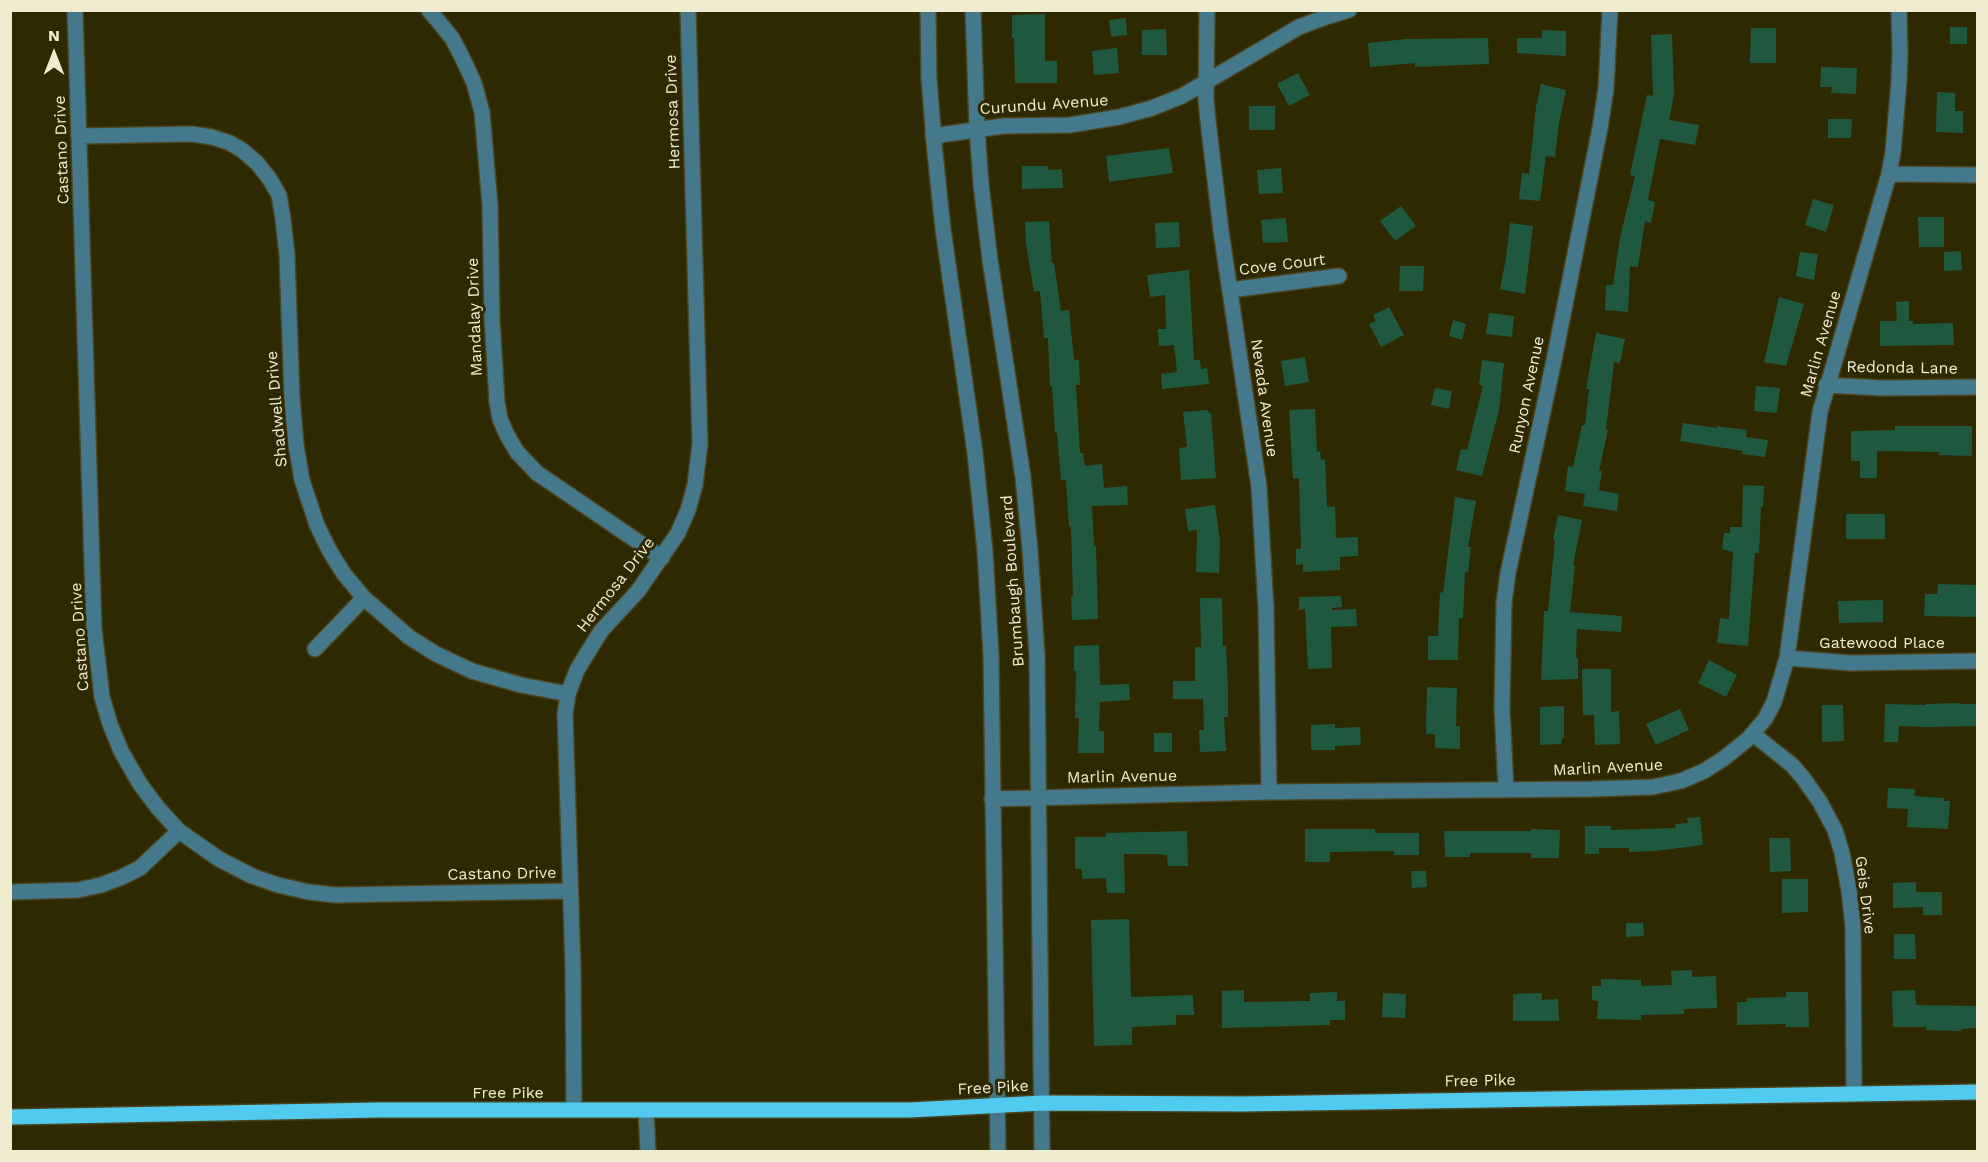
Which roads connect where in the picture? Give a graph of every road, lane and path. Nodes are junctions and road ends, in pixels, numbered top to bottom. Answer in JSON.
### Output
{"nodes":[{"id":1,"x":75,"y":10,"type":"edge"},
{"id":2,"x":429,"y":10,"type":"edge"},
{"id":3,"x":688,"y":10,"type":"edge"},
{"id":4,"x":927,"y":10,"type":"edge"},
{"id":5,"x":973,"y":10,"type":"edge"},
{"id":6,"x":1207,"y":10,"type":"edge"},
{"id":7,"x":1349,"y":10,"type":"edge"},
{"id":8,"x":1610,"y":10,"type":"edge"},
{"id":9,"x":1899,"y":10,"type":"edge"},
{"id":10,"x":1206,"y":82,"type":"junction"},
{"id":11,"x":977,"y":128,"type":"junction"},
{"id":12,"x":79,"y":136,"type":"junction"},
{"id":13,"x":933,"y":136,"type":"junction"},
{"id":14,"x":1889,"y":174,"type":"junction"},
{"id":15,"x":1977,"y":175,"type":"edge"},
{"id":16,"x":1339,"y":276,"type":"dead end"},
{"id":17,"x":1230,"y":290,"type":"junction"},
{"id":18,"x":1826,"y":385,"type":"junction"},
{"id":19,"x":1977,"y":387,"type":"edge"},
{"id":20,"x":662,"y":558,"type":"junction"},
{"id":21,"x":364,"y":597,"type":"junction"},
{"id":22,"x":315,"y":649,"type":"dead end"},
{"id":23,"x":1787,"y":658,"type":"junction"},
{"id":24,"x":1977,"y":661,"type":"edge"},
{"id":25,"x":568,"y":694,"type":"junction"},
{"id":26,"x":1753,"y":734,"type":"junction"},
{"id":27,"x":1506,"y":789,"type":"junction"},
{"id":28,"x":1269,"y":792,"type":"junction"},
{"id":29,"x":1039,"y":797,"type":"junction"},
{"id":30,"x":992,"y":799,"type":"junction"},
{"id":31,"x":179,"y":831,"type":"junction"},
{"id":32,"x":570,"y":891,"type":"junction"},
{"id":33,"x":10,"y":892,"type":"edge"},
{"id":34,"x":1977,"y":1092,"type":"edge"},
{"id":35,"x":1854,"y":1093,"type":"junction"},
{"id":36,"x":1043,"y":1103,"type":"junction"},
{"id":37,"x":998,"y":1106,"type":"junction"},
{"id":38,"x":574,"y":1110,"type":"junction"},
{"id":39,"x":646,"y":1110,"type":"junction"},
{"id":40,"x":10,"y":1116,"type":"edge"},
{"id":41,"x":648,"y":1152,"type":"edge"},
{"id":42,"x":998,"y":1152,"type":"edge"},
{"id":43,"x":1042,"y":1152,"type":"edge"}],
"edges":[{"from":1,"to":12,"type":"street","name":"Castano Drive"},
{"from":2,"to":20,"type":"street","name":"Mandalay Drive"},
{"from":3,"to":20,"type":"street","name":"Hermosa Drive"},
{"from":4,"to":13,"type":"street","name":"Brumbaugh Boulevard"},
{"from":5,"to":11,"type":"street","name":"Brumbaugh Boulevard"},
{"from":6,"to":10,"type":"street","name":"Nevada Avenue"},
{"from":7,"to":10,"type":"street","name":"Curundu Avenue"},
{"from":8,"to":27,"type":"street","name":"Runyon Avenue"},
{"from":9,"to":14,"type":"street","name":"Marlin Avenue"},
{"from":10,"to":11,"type":"street","name":"Curundu Avenue"},
{"from":10,"to":17,"type":"street","name":"Nevada Avenue"},
{"from":11,"to":13,"type":"street","name":"Curundu Avenue"},
{"from":11,"to":29,"type":"street","name":"Brumbaugh Boulevard"},
{"from":12,"to":21,"type":"street","name":"Shadwell Drive"},
{"from":12,"to":31,"type":"street","name":"Castano Drive"},
{"from":13,"to":30,"type":"street","name":"Brumbaugh Boulevard"},
{"from":14,"to":15,"type":"street"},
{"from":14,"to":18,"type":"street","name":"Marlin Avenue"},
{"from":16,"to":17,"type":"street","name":"Cove Court"},
{"from":17,"to":28,"type":"street","name":"Nevada Avenue"},
{"from":18,"to":19,"type":"street","name":"Redonda Lane"},
{"from":18,"to":23,"type":"street","name":"Marlin Avenue"},
{"from":20,"to":25,"type":"street","name":"Hermosa Drive"},
{"from":21,"to":22,"type":"street"},
{"from":21,"to":25,"type":"street","name":"Shadwell Drive"},
{"from":23,"to":24,"type":"street","name":"Gatewood Place"},
{"from":23,"to":26,"type":"street","name":"Marlin Avenue"},
{"from":25,"to":32,"type":"street","name":"Hermosa Drive"},
{"from":26,"to":27,"type":"street","name":"Marlin Avenue"},
{"from":26,"to":35,"type":"street","name":"Geis Drive"},
{"from":27,"to":28,"type":"street","name":"Marlin Avenue"},
{"from":28,"to":29,"type":"street","name":"Marlin Avenue"},
{"from":29,"to":30,"type":"street","name":"Marlin Avenue"},
{"from":29,"to":36,"type":"street","name":"Brumbaugh Boulevard"},
{"from":30,"to":37,"type":"street","name":"Brumbaugh Boulevard"},
{"from":31,"to":32,"type":"street","name":"Castano Drive"},
{"from":31,"to":33,"type":"street"},
{"from":32,"to":38,"type":"street","name":"Hermosa Drive"},
{"from":34,"to":35,"type":"main road","name":"Free Pike"},
{"from":35,"to":36,"type":"main road","name":"Free Pike"},
{"from":36,"to":37,"type":"main road","name":"Free Pike"},
{"from":36,"to":43,"type":"street","name":"Brumbaugh Boulevard"},
{"from":37,"to":39,"type":"main road","name":"Free Pike"},
{"from":37,"to":42,"type":"street","name":"Brumbaugh Boulevard"},
{"from":38,"to":39,"type":"main road","name":"Free Pike"},
{"from":38,"to":40,"type":"main road","name":"Free Pike"},
{"from":39,"to":41,"type":"street"}]}
